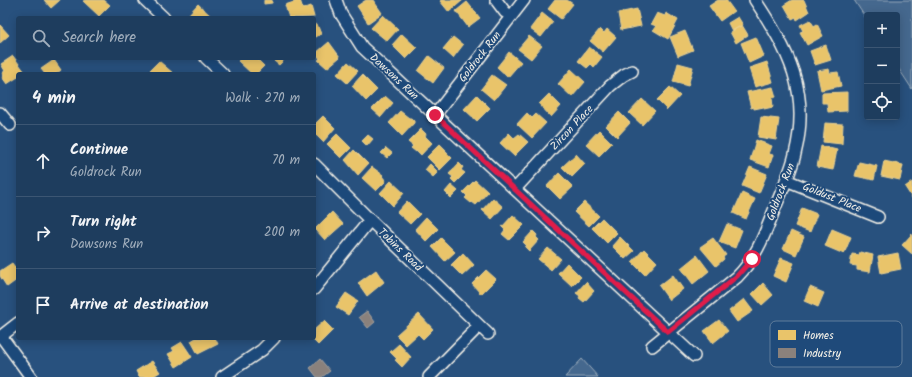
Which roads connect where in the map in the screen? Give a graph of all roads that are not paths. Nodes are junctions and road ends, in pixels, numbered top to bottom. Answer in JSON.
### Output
{"nodes":[{"id":1,"x":145,"y":0,"type":"edge"},
{"id":2,"x":336,"y":0,"type":"edge"},
{"id":3,"x":496,"y":0,"type":"edge"},
{"id":4,"x":524,"y":0,"type":"edge"},
{"id":5,"x":755,"y":0,"type":"edge"},
{"id":6,"x":162,"y":16,"type":"edge"},
{"id":7,"x":511,"y":16,"type":"junction"},
{"id":8,"x":208,"y":60,"type":"edge"},
{"id":9,"x":632,"y":70,"type":"dead end"},
{"id":10,"x":221,"y":72,"type":"edge"},
{"id":11,"x":0,"y":113,"type":"edge"},
{"id":12,"x":435,"y":115,"type":"junction"},
{"id":13,"x":10,"y":125,"type":"dead end"},
{"id":14,"x":316,"y":166,"type":"edge"},
{"id":15,"x":786,"y":180,"type":"junction"},
{"id":16,"x":515,"y":189,"type":"junction"},
{"id":17,"x":878,"y":217,"type":"dead end"},
{"id":18,"x":370,"y":220,"type":"junction"},
{"id":19,"x":316,"y":287,"type":"edge"},
{"id":20,"x":16,"y":324,"type":"edge"},
{"id":21,"x":479,"y":326,"type":"junction"},
{"id":22,"x":668,"y":332,"type":"junction"},
{"id":23,"x":488,"y":334,"type":"dead end"},
{"id":24,"x":0,"y":336,"type":"edge"},
{"id":25,"x":272,"y":340,"type":"edge"},
{"id":26,"x":652,"y":346,"type":"dead end"},
{"id":27,"x":694,"y":356,"type":"dead end"},
{"id":28,"x":31,"y":377,"type":"edge"},
{"id":29,"x":222,"y":377,"type":"edge"},
{"id":30,"x":429,"y":377,"type":"edge"}],
"edges":[{"from":1,"to":6,"type":"street"},
{"from":2,"to":12,"type":"street","name":"Dawsons Run"},
{"from":3,"to":7,"type":"street"},
{"from":4,"to":7,"type":"street","name":"Goldrock Run"},
{"from":5,"to":15,"type":"street","name":"Goldrock Run"},
{"from":7,"to":12,"type":"street","name":"Goldrock Run"},
{"from":8,"to":10,"type":"street"},
{"from":9,"to":16,"type":"street","name":"Zircon Place"},
{"from":11,"to":13,"type":"street"},
{"from":12,"to":16,"type":"street","name":"Dawsons Run"},
{"from":14,"to":18,"type":"street","name":"Tobins Road"},
{"from":15,"to":17,"type":"street","name":"Goldust Place"},
{"from":15,"to":22,"type":"street","name":"Goldrock Run"},
{"from":16,"to":22,"type":"street","name":"Dawsons Run"},
{"from":18,"to":19,"type":"street"},
{"from":18,"to":21,"type":"street","name":"Tobins Road"},
{"from":20,"to":24,"type":"street"},
{"from":21,"to":23,"type":"street","name":"Tobins Road"},
{"from":21,"to":30,"type":"street"},
{"from":22,"to":26,"type":"street","name":"Goldrock Run"},
{"from":22,"to":27,"type":"street","name":"Dawsons Run"},
{"from":24,"to":28,"type":"street"},
{"from":25,"to":29,"type":"street"}]}
